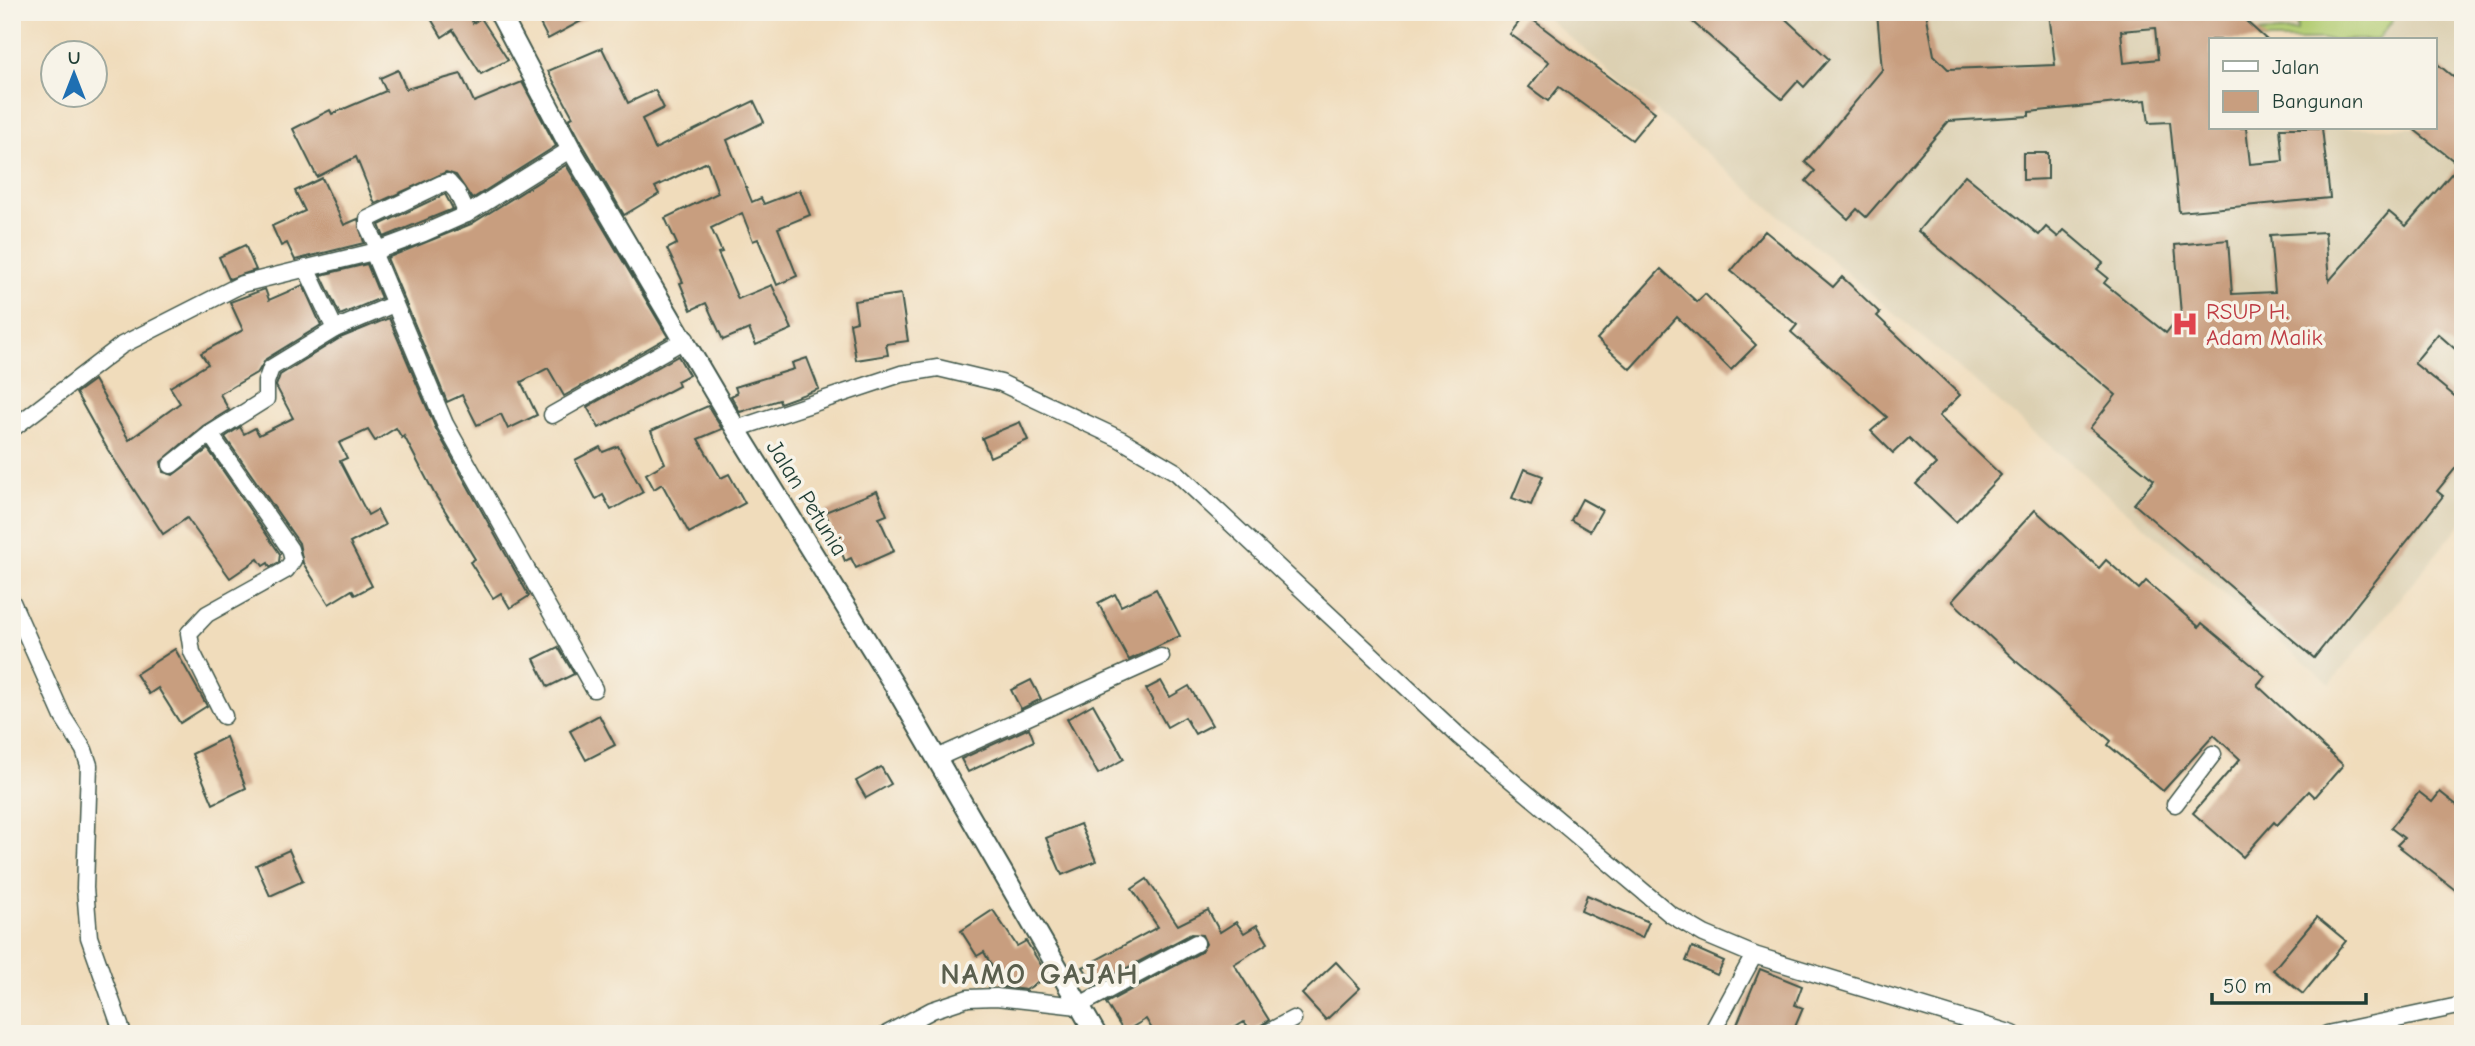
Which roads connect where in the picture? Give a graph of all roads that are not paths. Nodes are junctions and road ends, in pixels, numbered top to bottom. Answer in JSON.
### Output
{"nodes":[{"id":1,"x":499,"y":12,"type":"edge"},
{"id":2,"x":571,"y":149,"type":"junction"},
{"id":3,"x":467,"y":214,"type":"junction"},
{"id":4,"x":376,"y":251,"type":"junction"},
{"id":5,"x":306,"y":268,"type":"junction"},
{"id":6,"x":394,"y":304,"type":"junction"},
{"id":7,"x":335,"y":328,"type":"junction"},
{"id":8,"x":686,"y":340,"type":"junction"},
{"id":9,"x":552,"y":415,"type":"dead end"},
{"id":10,"x":12,"y":429,"type":"edge"},
{"id":11,"x":736,"y":429,"type":"junction"},
{"id":12,"x":210,"y":434,"type":"junction"},
{"id":13,"x":171,"y":465,"type":"dead end"},
{"id":14,"x":12,"y":602,"type":"edge"},
{"id":15,"x":1161,"y":657,"type":"dead end"},
{"id":16,"x":594,"y":689,"type":"dead end"},
{"id":17,"x":225,"y":716,"type":"dead end"},
{"id":18,"x":2213,"y":754,"type":"dead end"},
{"id":19,"x":937,"y":758,"type":"junction"},
{"id":20,"x":2175,"y":804,"type":"dead end"},
{"id":21,"x":1196,"y":943,"type":"dead end"},
{"id":22,"x":1755,"y":955,"type":"junction"},
{"id":23,"x":2463,"y":1005,"type":"edge"},
{"id":24,"x":1078,"y":1006,"type":"junction"},
{"id":25,"x":1293,"y":1019,"type":"dead end"},
{"id":26,"x":123,"y":1034,"type":"edge"},
{"id":27,"x":887,"y":1034,"type":"edge"},
{"id":28,"x":1096,"y":1034,"type":"edge"},
{"id":29,"x":1265,"y":1034,"type":"edge"},
{"id":30,"x":1711,"y":1034,"type":"edge"},
{"id":31,"x":2013,"y":1034,"type":"edge"},
{"id":32,"x":2326,"y":1034,"type":"edge"}],
"edges":[{"from":1,"to":2,"type":"street","name":"Jalan Petunia"},
{"from":2,"to":3,"type":"street"},
{"from":2,"to":8,"type":"street","name":"Jalan Petunia"},
{"from":3,"to":4,"type":"street"},
{"from":3,"to":4,"type":"street"},
{"from":4,"to":5,"type":"street"},
{"from":4,"to":6,"type":"street"},
{"from":5,"to":7,"type":"street"},
{"from":5,"to":10,"type":"street"},
{"from":6,"to":7,"type":"street"},
{"from":6,"to":16,"type":"street"},
{"from":7,"to":12,"type":"street"},
{"from":8,"to":9,"type":"street"},
{"from":8,"to":11,"type":"street","name":"Jalan Petunia"},
{"from":11,"to":19,"type":"street","name":"Jalan Petunia"},
{"from":11,"to":22,"type":"street"},
{"from":12,"to":13,"type":"street"},
{"from":12,"to":17,"type":"street"},
{"from":14,"to":26,"type":"street"},
{"from":15,"to":19,"type":"street"},
{"from":18,"to":20,"type":"street"},
{"from":19,"to":24,"type":"street","name":"Jalan Petunia"},
{"from":21,"to":24,"type":"street"},
{"from":22,"to":30,"type":"street"},
{"from":22,"to":31,"type":"street"},
{"from":23,"to":32,"type":"street"},
{"from":24,"to":27,"type":"street"},
{"from":24,"to":28,"type":"street","name":"Jalan Petunia"},
{"from":25,"to":29,"type":"street"}]}
